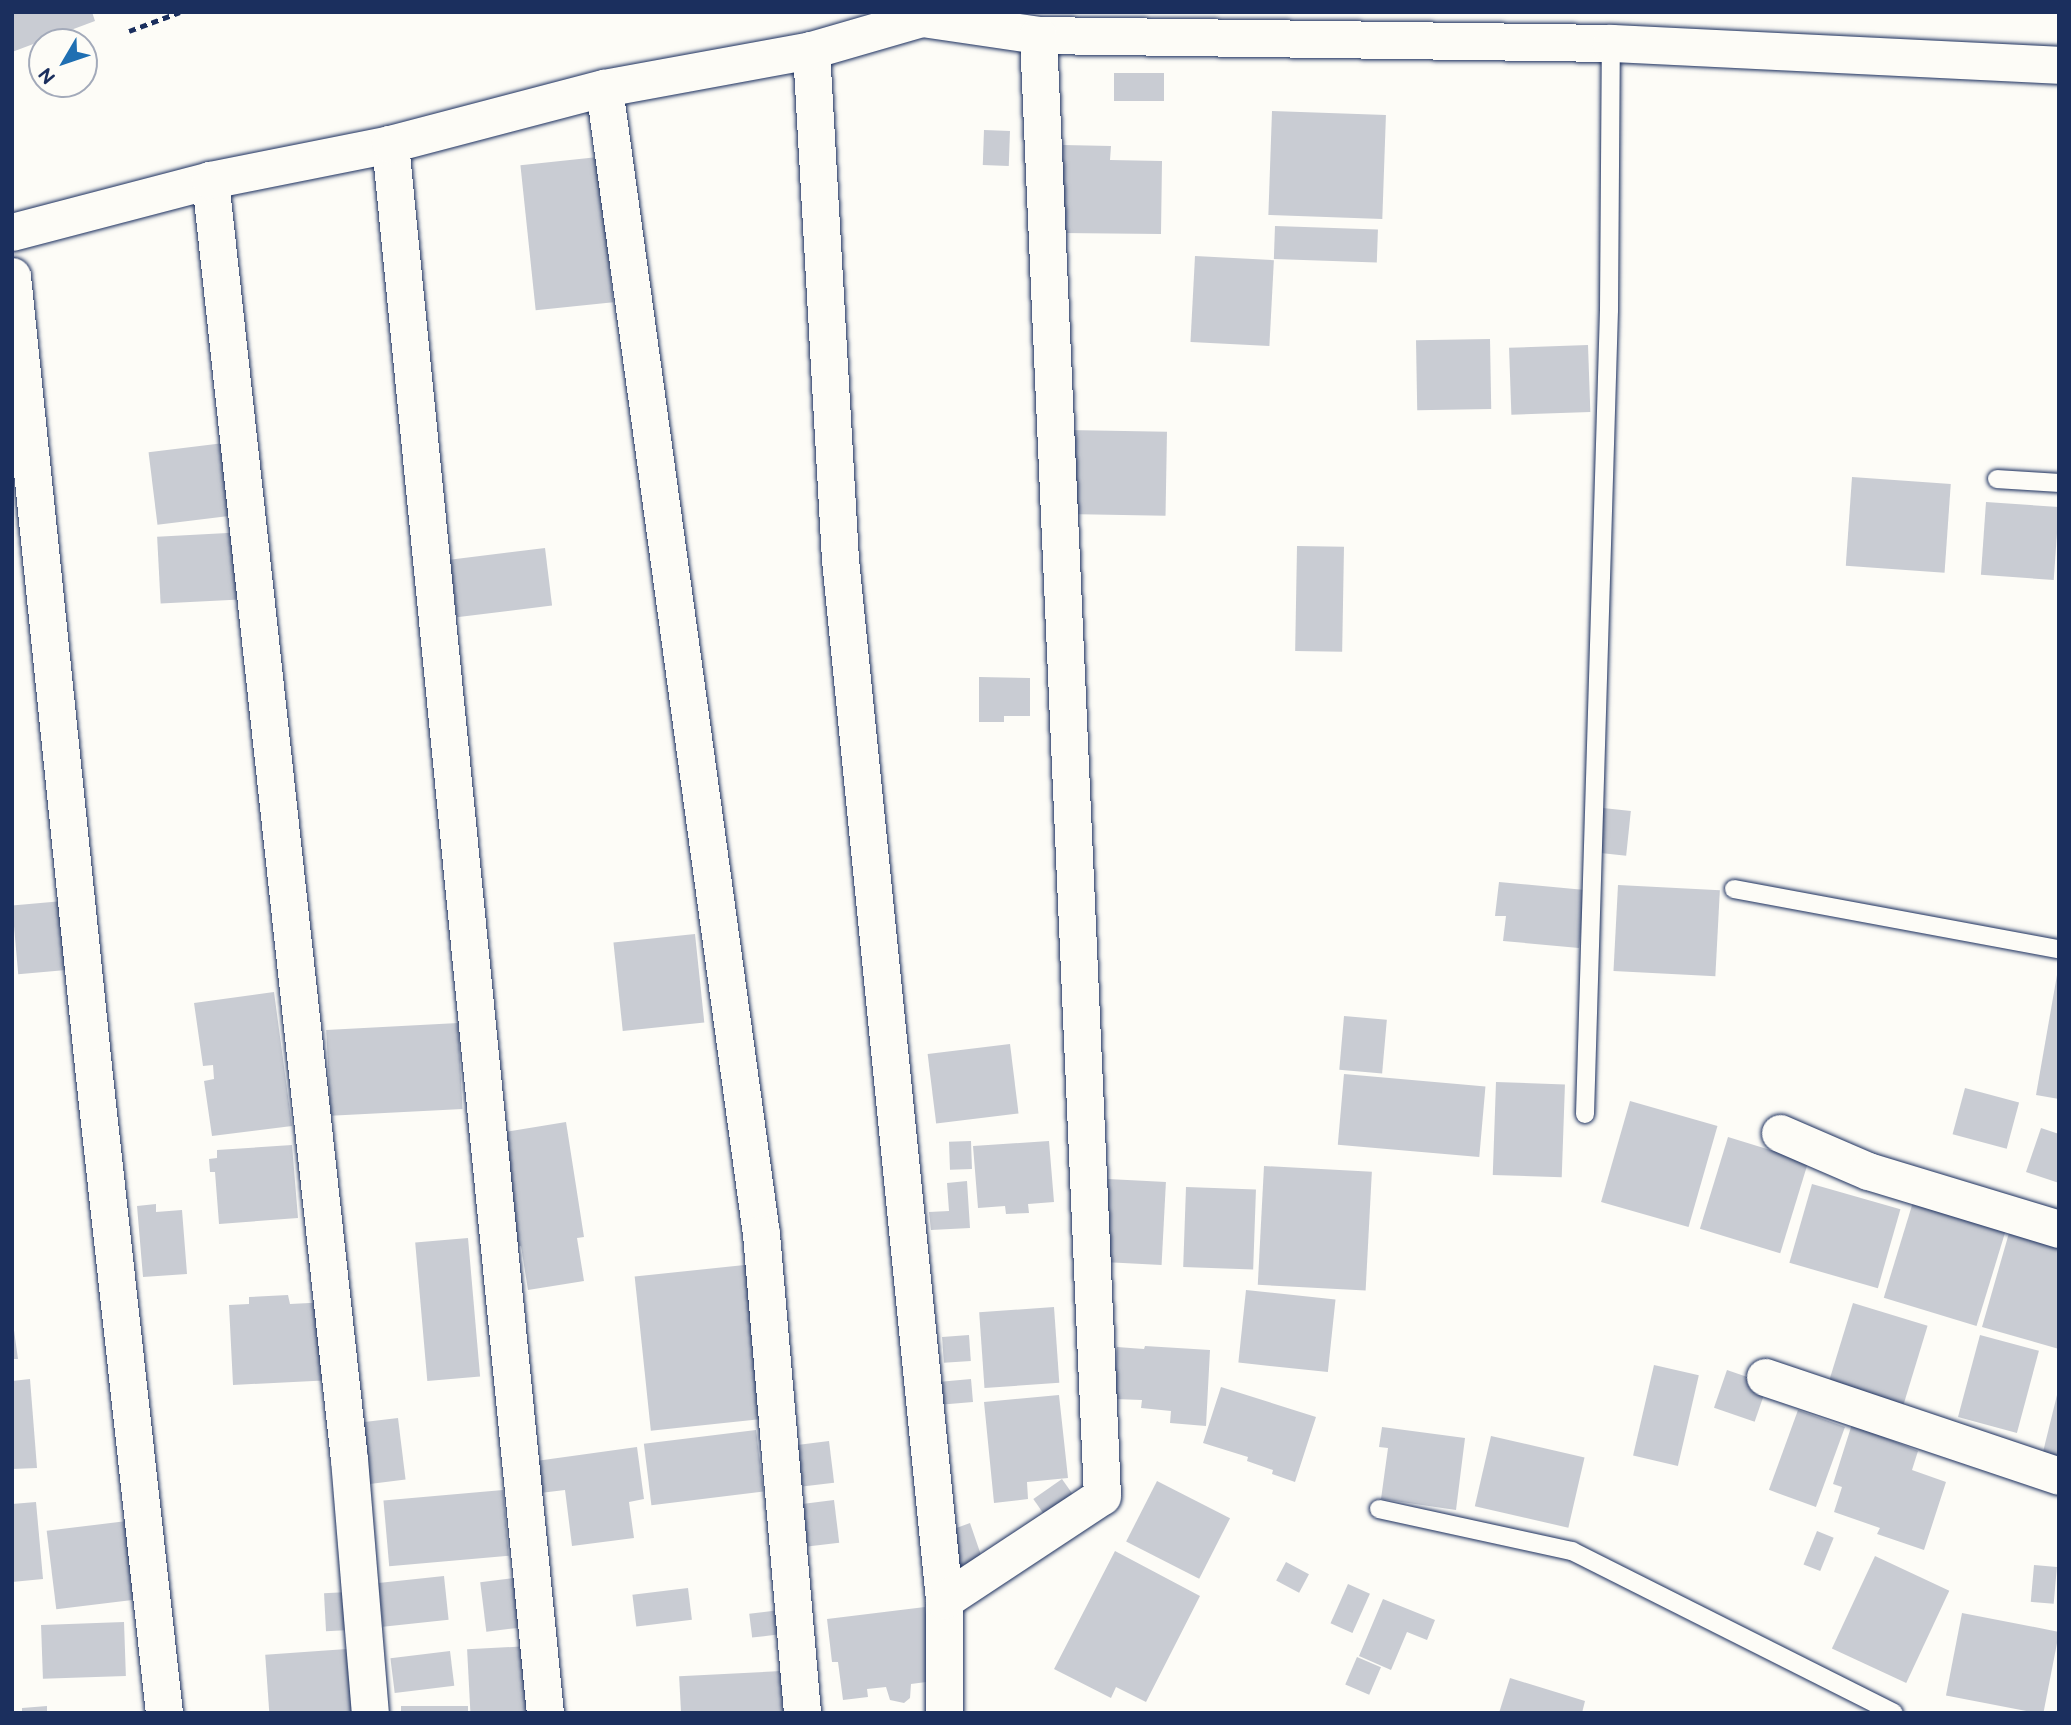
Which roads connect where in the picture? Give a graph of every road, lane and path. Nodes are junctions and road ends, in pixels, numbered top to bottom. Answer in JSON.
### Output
{"nodes":[{"id":1,"x":180,"y":12,"type":"edge"},
{"id":2,"x":922,"y":15,"type":"edge"},
{"id":3,"x":129,"y":31,"type":"dead end"},
{"id":4,"x":1038,"y":34,"type":"junction"},
{"id":5,"x":1611,"y":43,"type":"junction"},
{"id":6,"x":811,"y":50,"type":"junction"},
{"id":7,"x":2059,"y":65,"type":"edge"},
{"id":8,"x":604,"y":88,"type":"junction"},
{"id":9,"x":390,"y":144,"type":"junction"},
{"id":10,"x":210,"y":180,"type":"junction"},
{"id":11,"x":12,"y":232,"type":"edge"},
{"id":12,"x":12,"y":276,"type":"edge"},
{"id":13,"x":1997,"y":479,"type":"dead end"},
{"id":14,"x":2059,"y":483,"type":"edge"},
{"id":15,"x":1734,"y":889,"type":"dead end"},
{"id":16,"x":2059,"y":949,"type":"edge"},
{"id":17,"x":1585,"y":1114,"type":"dead end"},
{"id":18,"x":1780,"y":1133,"type":"dead end"},
{"id":19,"x":2059,"y":1228,"type":"edge"},
{"id":20,"x":1765,"y":1377,"type":"dead end"},
{"id":21,"x":2059,"y":1476,"type":"edge"},
{"id":22,"x":1379,"y":1509,"type":"dead end"},
{"id":23,"x":944,"y":1600,"type":"junction"},
{"id":24,"x":164,"y":1713,"type":"edge"},
{"id":25,"x":370,"y":1713,"type":"edge"},
{"id":26,"x":545,"y":1713,"type":"edge"},
{"id":27,"x":802,"y":1713,"type":"edge"},
{"id":28,"x":944,"y":1713,"type":"edge"},
{"id":29,"x":1894,"y":1713,"type":"edge"}],
"edges":[{"from":1,"to":3,"type":"path"},
{"from":2,"to":4,"type":"street"},
{"from":2,"to":6,"type":"street"},
{"from":4,"to":5,"type":"street"},
{"from":4,"to":23,"type":"street"},
{"from":5,"to":7,"type":"street"},
{"from":5,"to":17,"type":"lane"},
{"from":6,"to":8,"type":"street"},
{"from":6,"to":23,"type":"street"},
{"from":8,"to":9,"type":"street"},
{"from":8,"to":27,"type":"street"},
{"from":9,"to":10,"type":"street"},
{"from":9,"to":26,"type":"street"},
{"from":10,"to":11,"type":"street"},
{"from":10,"to":25,"type":"street"},
{"from":12,"to":24,"type":"street"},
{"from":13,"to":14,"type":"lane"},
{"from":15,"to":16,"type":"lane"},
{"from":18,"to":19,"type":"street"},
{"from":20,"to":21,"type":"street"},
{"from":22,"to":29,"type":"lane"},
{"from":23,"to":28,"type":"street"}]}
